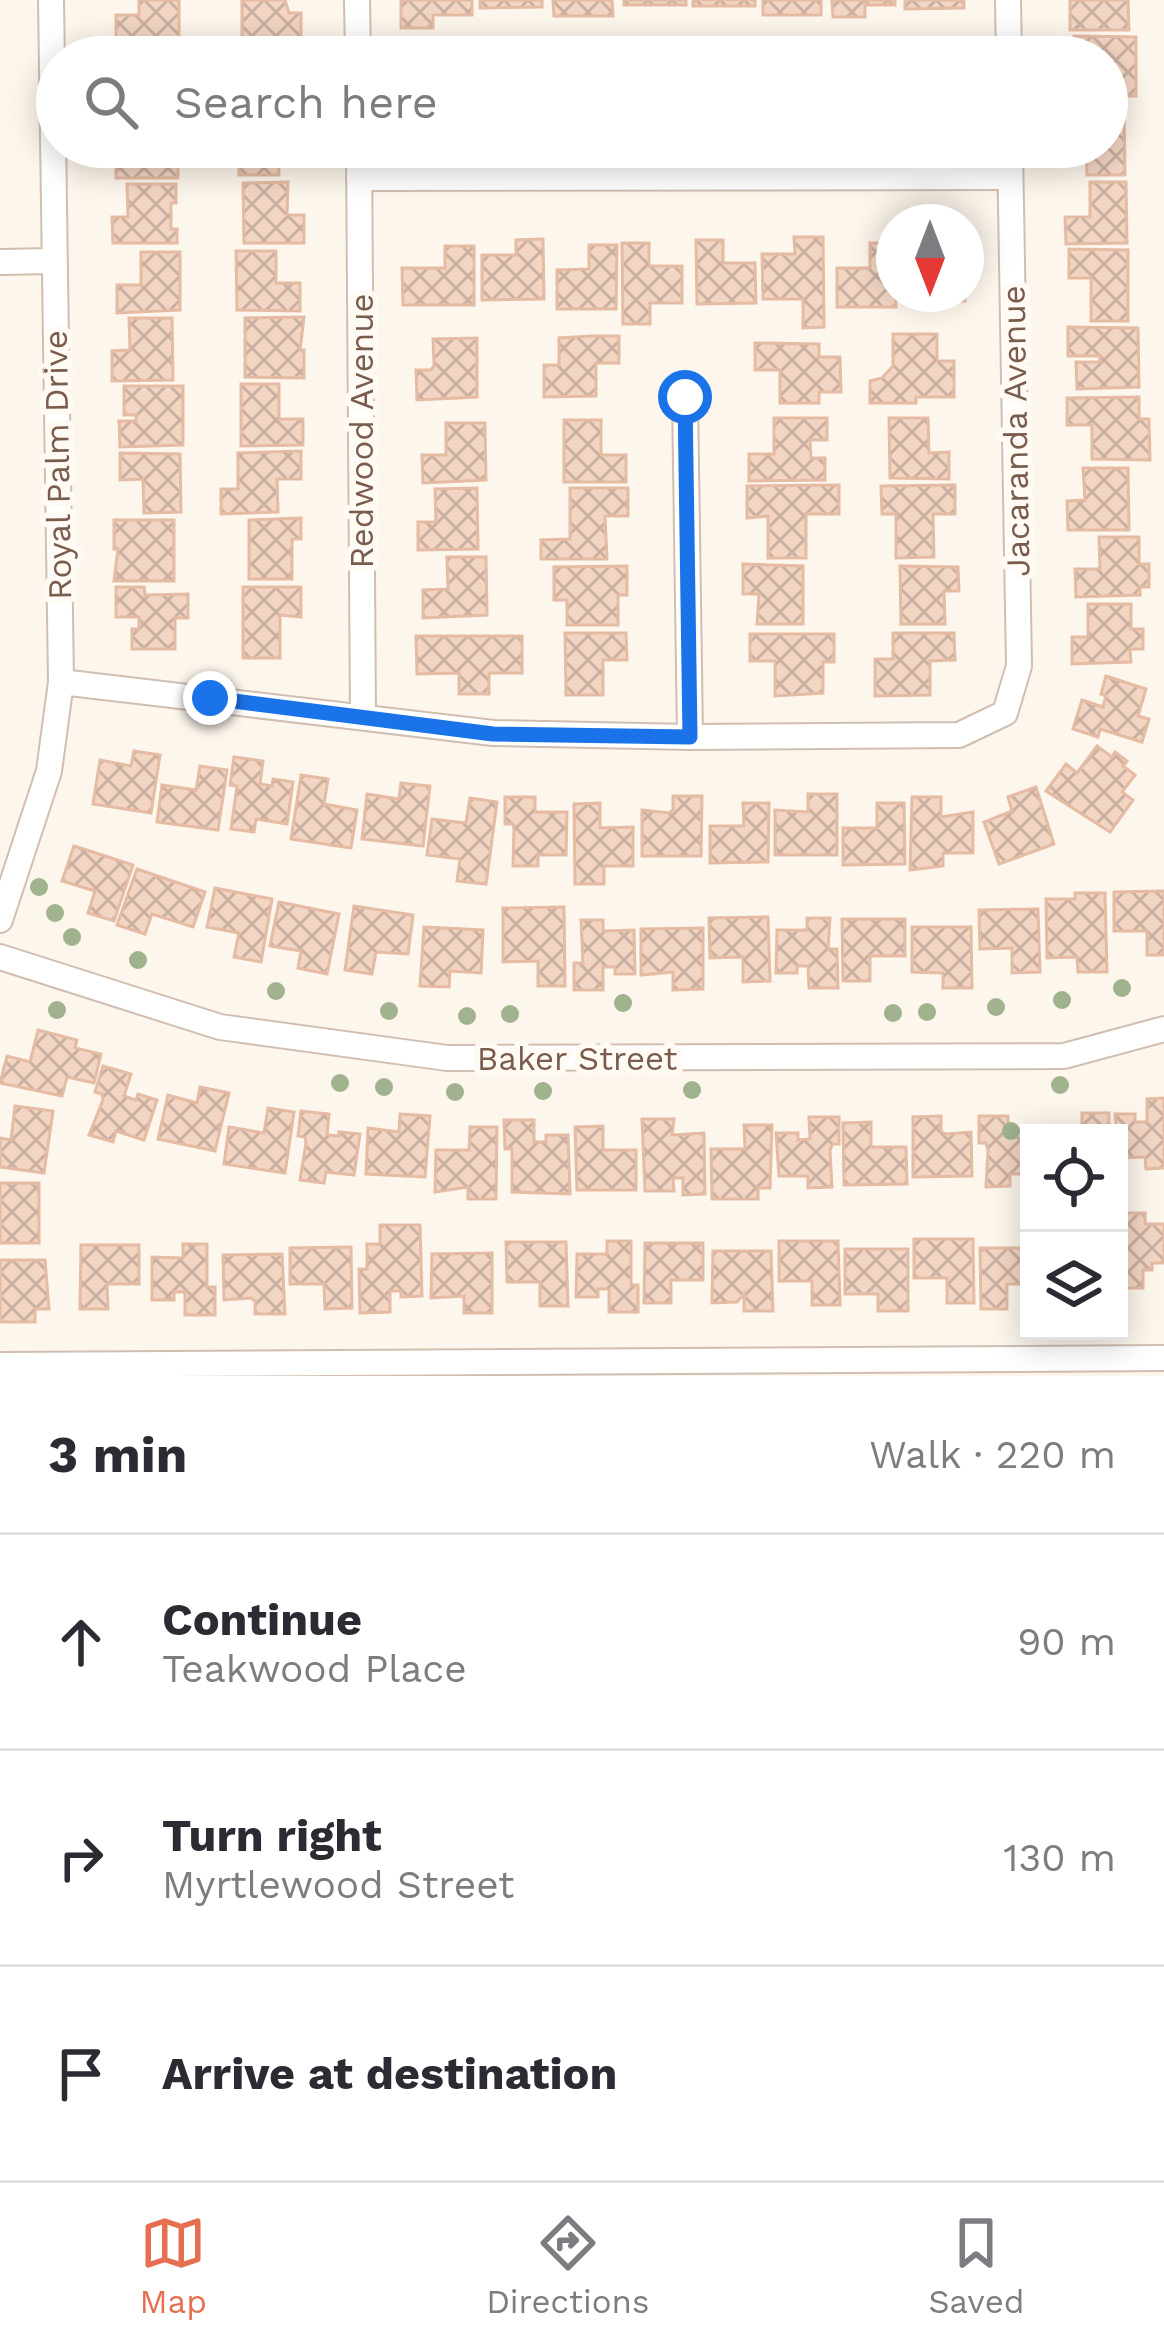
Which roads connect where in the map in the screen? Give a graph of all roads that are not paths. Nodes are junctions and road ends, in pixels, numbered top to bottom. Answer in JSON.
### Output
{"nodes":[{"id":1,"x":51,"y":0,"type":"edge"},
{"id":2,"x":357,"y":0,"type":"edge"},
{"id":3,"x":1008,"y":0,"type":"edge"},
{"id":4,"x":51,"y":36,"type":"edge"},
{"id":5,"x":358,"y":36,"type":"edge"},
{"id":6,"x":1009,"y":36,"type":"edge"},
{"id":7,"x":52,"y":168,"type":"edge"},
{"id":8,"x":359,"y":168,"type":"edge"},
{"id":9,"x":1010,"y":168,"type":"edge"},
{"id":10,"x":1010,"y":177,"type":"junction"},
{"id":11,"x":359,"y":178,"type":"junction"},
{"id":12,"x":52,"y":261,"type":"junction"},
{"id":13,"x":0,"y":262,"type":"edge"},
{"id":14,"x":685,"y":397,"type":"dead end"},
{"id":15,"x":61,"y":682,"type":"junction"},
{"id":16,"x":362,"y":716,"type":"junction"},
{"id":17,"x":690,"y":737,"type":"junction"},
{"id":18,"x":0,"y":920,"type":"edge"},
{"id":19,"x":0,"y":957,"type":"edge"},
{"id":20,"x":1164,"y":1029,"type":"edge"},
{"id":21,"x":1164,"y":1358,"type":"edge"},
{"id":22,"x":0,"y":1365,"type":"edge"}],
"edges":[{"from":1,"to":4,"type":"street","name":"Royal Palm Drive"},
{"from":2,"to":5,"type":"street"},
{"from":3,"to":6,"type":"street"},
{"from":7,"to":12,"type":"street","name":"Royal Palm Drive"},
{"from":8,"to":11,"type":"street","name":"Redwood Avenue"},
{"from":9,"to":10,"type":"street","name":"Jacaranda Avenue"},
{"from":10,"to":11,"type":"street"},
{"from":10,"to":17,"type":"street","name":"Jacaranda Avenue"},
{"from":11,"to":16,"type":"street","name":"Redwood Avenue"},
{"from":12,"to":13,"type":"street"},
{"from":12,"to":15,"type":"street","name":"Royal Palm Drive"},
{"from":14,"to":17,"type":"street"},
{"from":15,"to":16,"type":"street"},
{"from":15,"to":18,"type":"street","name":"Royal Palm Drive"},
{"from":16,"to":17,"type":"street"},
{"from":19,"to":20,"type":"street","name":"Baker Street"},
{"from":21,"to":22,"type":"street"}]}
